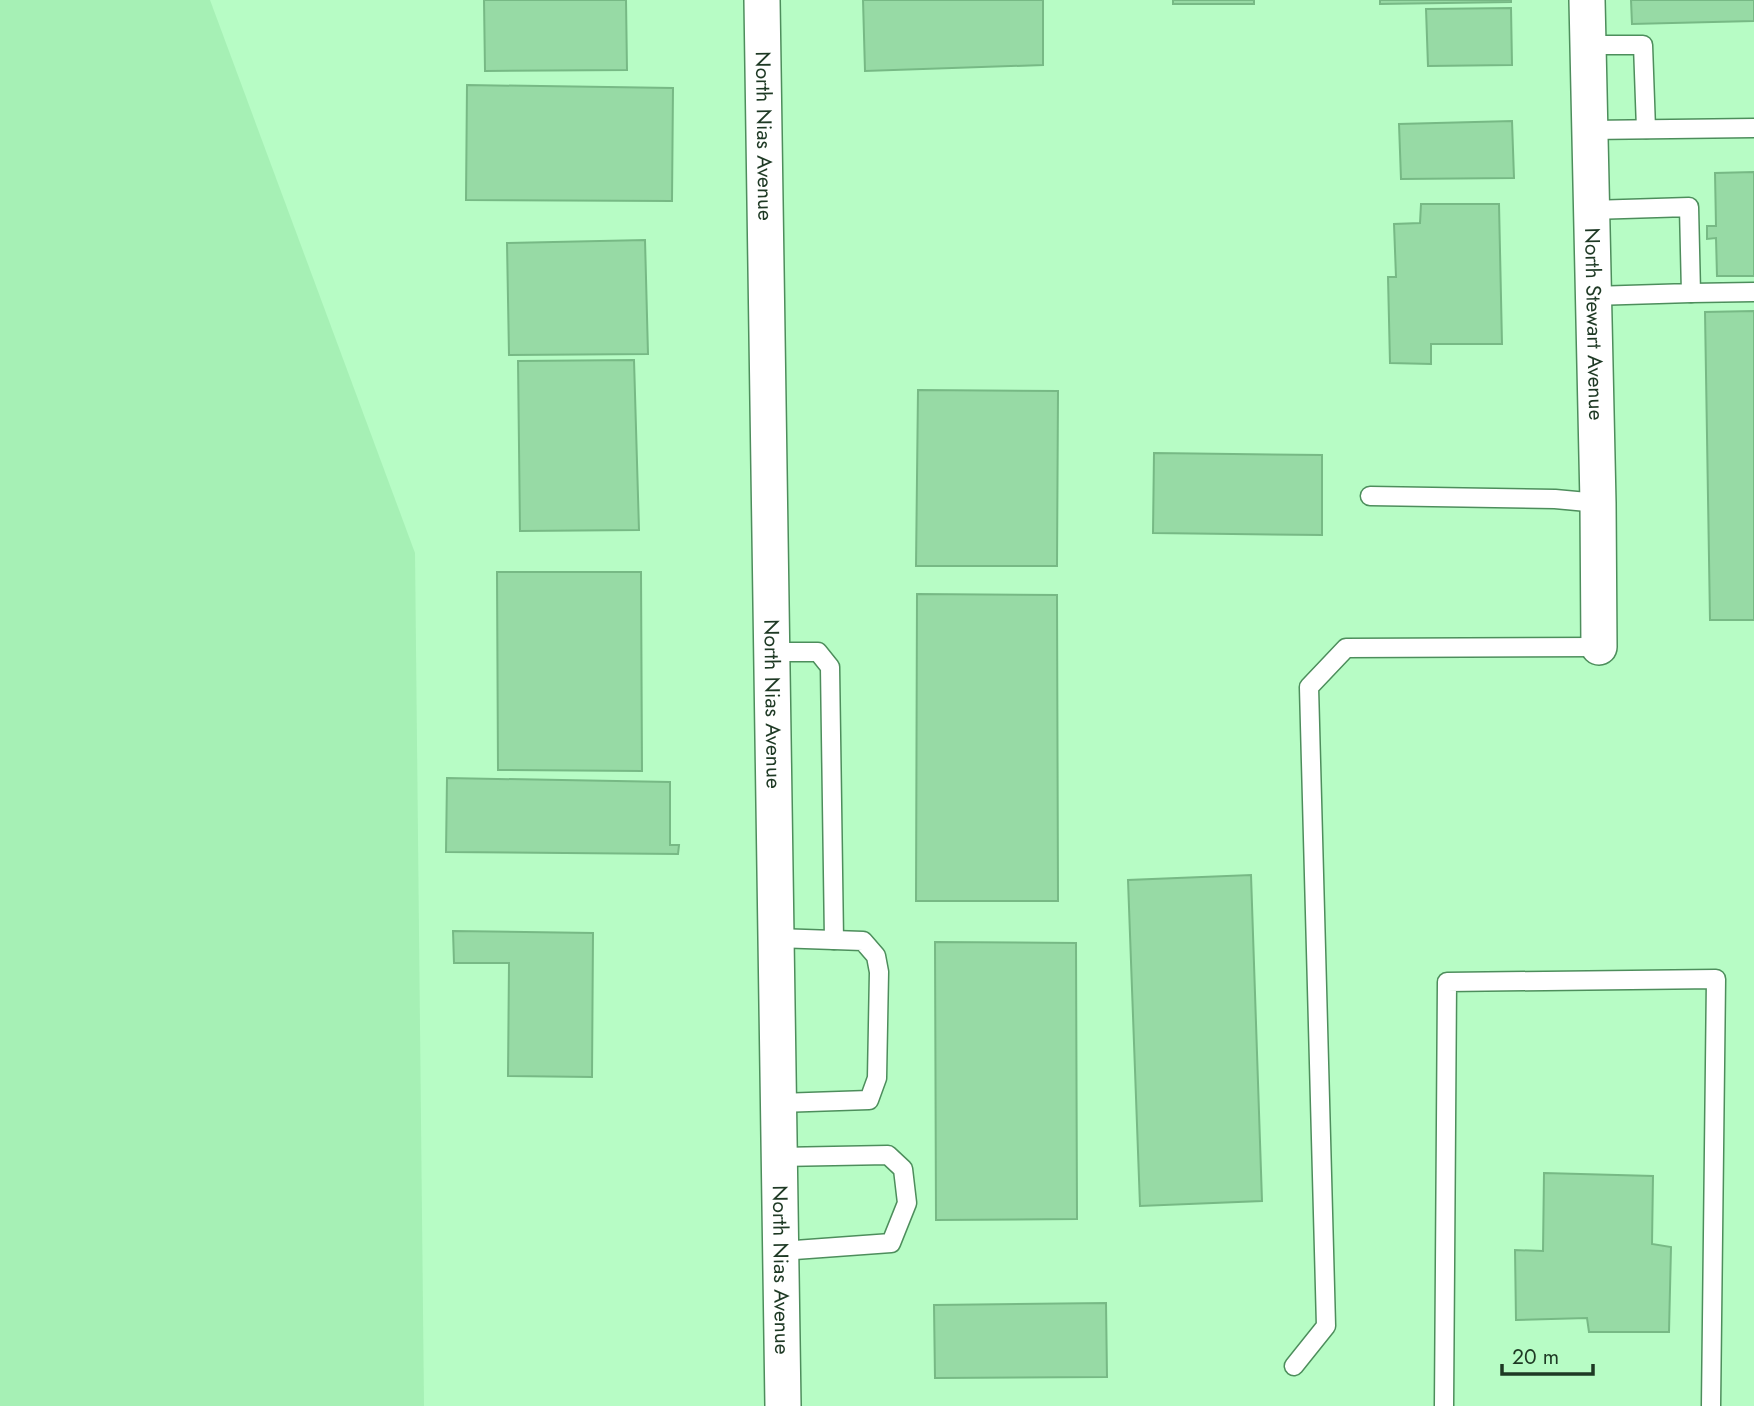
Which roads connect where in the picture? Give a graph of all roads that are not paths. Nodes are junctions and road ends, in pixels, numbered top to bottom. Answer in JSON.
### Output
{"nodes":[{"id":1,"x":762,"y":0,"type":"edge"},
{"id":2,"x":1587,"y":0,"type":"edge"},
{"id":3,"x":1588,"y":45,"type":"junction"},
{"id":4,"x":1754,"y":128,"type":"edge"},
{"id":5,"x":1646,"y":129,"type":"junction"},
{"id":6,"x":1589,"y":130,"type":"junction"},
{"id":7,"x":1591,"y":210,"type":"junction"},
{"id":8,"x":1754,"y":292,"type":"edge"},
{"id":9,"x":1691,"y":293,"type":"junction"},
{"id":10,"x":1593,"y":296,"type":"junction"},
{"id":11,"x":1370,"y":496,"type":"dead end"},
{"id":12,"x":1598,"y":503,"type":"junction"},
{"id":13,"x":1599,"y":647,"type":"joint"},
{"id":14,"x":772,"y":652,"type":"junction"},
{"id":15,"x":776,"y":938,"type":"junction"},
{"id":16,"x":834,"y":940,"type":"junction"},
{"id":17,"x":779,"y":1103,"type":"junction"},
{"id":18,"x":779,"y":1157,"type":"junction"},
{"id":19,"x":781,"y":1251,"type":"junction"},
{"id":20,"x":1294,"y":1366,"type":"dead end"},
{"id":21,"x":783,"y":1406,"type":"edge"},
{"id":22,"x":1444,"y":1406,"type":"edge"},
{"id":23,"x":1711,"y":1406,"type":"edge"}],
"edges":[{"from":1,"to":14,"type":"street","name":"North Nias Avenue"},
{"from":2,"to":3,"type":"street","name":"North Stewart Avenue"},
{"from":3,"to":5,"type":"lane"},
{"from":3,"to":6,"type":"street","name":"North Stewart Avenue"},
{"from":4,"to":5,"type":"lane"},
{"from":5,"to":6,"type":"lane"},
{"from":6,"to":7,"type":"street","name":"North Stewart Avenue"},
{"from":7,"to":9,"type":"lane"},
{"from":7,"to":10,"type":"street","name":"North Stewart Avenue"},
{"from":8,"to":9,"type":"lane"},
{"from":9,"to":10,"type":"lane"},
{"from":10,"to":12,"type":"street","name":"North Stewart Avenue"},
{"from":11,"to":12,"type":"lane"},
{"from":12,"to":13,"type":"street","name":"North Stewart Avenue"},
{"from":13,"to":20,"type":"lane"},
{"from":14,"to":15,"type":"street","name":"North Nias Avenue"},
{"from":14,"to":16,"type":"lane"},
{"from":15,"to":16,"type":"lane"},
{"from":15,"to":17,"type":"street","name":"North Nias Avenue"},
{"from":16,"to":17,"type":"lane"},
{"from":17,"to":18,"type":"street","name":"North Nias Avenue"},
{"from":18,"to":19,"type":"street","name":"North Nias Avenue"},
{"from":18,"to":19,"type":"lane"},
{"from":19,"to":21,"type":"street","name":"North Nias Avenue"},
{"from":22,"to":23,"type":"lane"}]}
